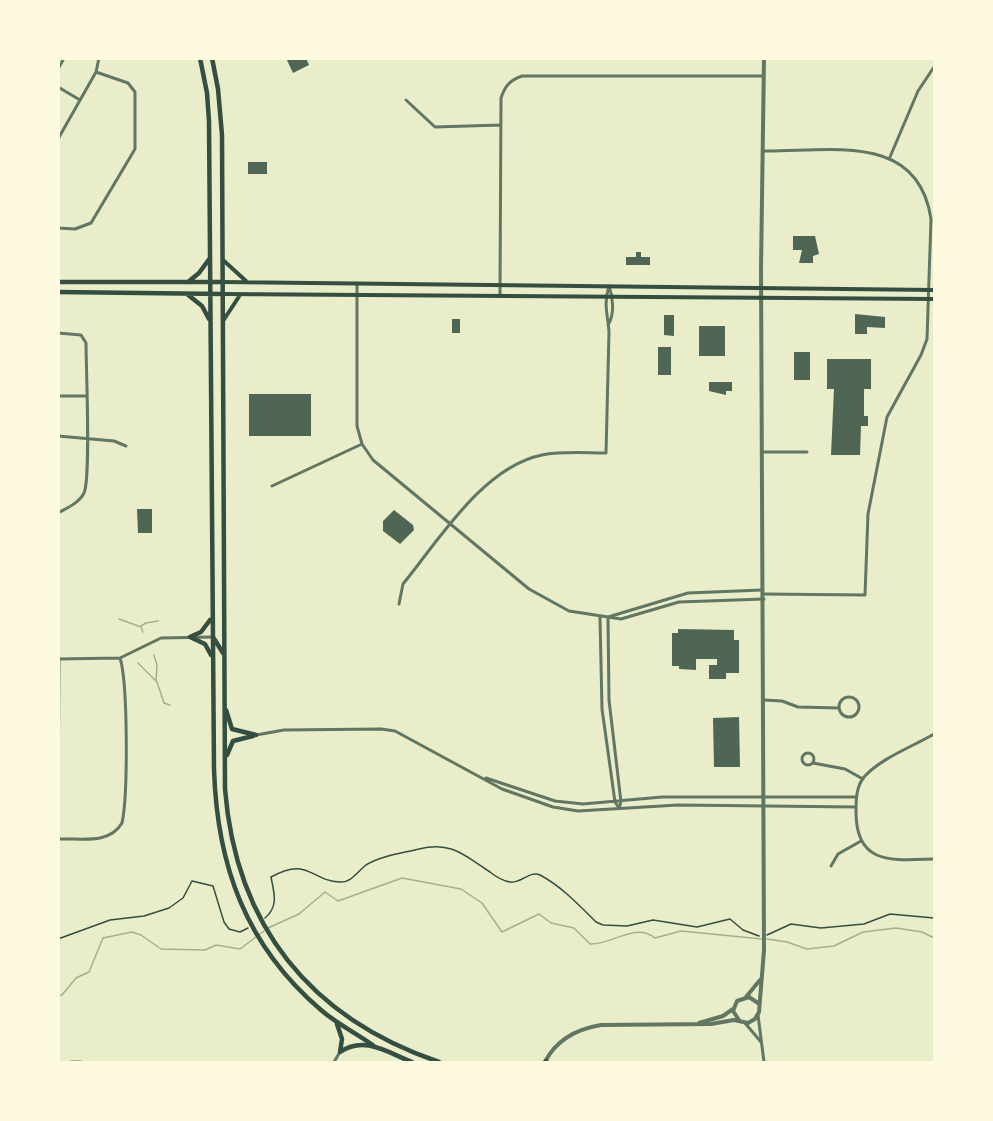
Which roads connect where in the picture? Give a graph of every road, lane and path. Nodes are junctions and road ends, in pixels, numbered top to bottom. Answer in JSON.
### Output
{"nodes":[{"id":1,"x":64,"y":58,"type":"edge"},
{"id":2,"x":99,"y":58,"type":"edge"},
{"id":3,"x":200,"y":58,"type":"edge"},
{"id":4,"x":212,"y":58,"type":"edge"},
{"id":5,"x":764,"y":58,"type":"edge"},
{"id":6,"x":934,"y":68,"type":"edge"},
{"id":7,"x":58,"y":69,"type":"edge"},
{"id":8,"x":96,"y":72,"type":"junction"},
{"id":9,"x":763,"y":75,"type":"junction"},
{"id":10,"x":58,"y":87,"type":"edge"},
{"id":11,"x":81,"y":100,"type":"junction"},
{"id":12,"x":406,"y":100,"type":"dead end"},
{"id":13,"x":501,"y":125,"type":"junction"},
{"id":14,"x":58,"y":139,"type":"edge"},
{"id":15,"x":763,"y":151,"type":"junction"},
{"id":16,"x":890,"y":157,"type":"junction"},
{"id":17,"x":933,"y":227,"type":"edge"},
{"id":18,"x":58,"y":228,"type":"edge"},
{"id":19,"x":210,"y":258,"type":"junction"},
{"id":20,"x":222,"y":258,"type":"junction"},
{"id":21,"x":58,"y":282,"type":"edge"},
{"id":22,"x":188,"y":282,"type":"junction"},
{"id":23,"x":210,"y":282,"type":"junction"},
{"id":24,"x":222,"y":282,"type":"junction"},
{"id":25,"x":247,"y":282,"type":"junction"},
{"id":26,"x":357,"y":283,"type":"junction"},
{"id":27,"x":500,"y":284,"type":"junction"},
{"id":28,"x":609,"y":286,"type":"junction"},
{"id":29,"x":762,"y":288,"type":"junction"},
{"id":30,"x":932,"y":290,"type":"edge"},
{"id":31,"x":58,"y":292,"type":"edge"},
{"id":32,"x":188,"y":294,"type":"junction"},
{"id":33,"x":210,"y":294,"type":"junction"},
{"id":34,"x":223,"y":294,"type":"junction"},
{"id":35,"x":357,"y":294,"type":"junction"},
{"id":36,"x":500,"y":294,"type":"junction"},
{"id":37,"x":240,"y":295,"type":"junction"},
{"id":38,"x":606,"y":296,"type":"junction"},
{"id":39,"x":612,"y":296,"type":"junction"},
{"id":40,"x":762,"y":296,"type":"junction"},
{"id":41,"x":932,"y":299,"type":"edge"},
{"id":42,"x":210,"y":320,"type":"junction"},
{"id":43,"x":223,"y":321,"type":"junction"},
{"id":44,"x":608,"y":325,"type":"junction"},
{"id":45,"x":58,"y":333,"type":"edge"},
{"id":46,"x":61,"y":396,"type":"dead end"},
{"id":47,"x":86,"y":396,"type":"junction"},
{"id":48,"x":58,"y":436,"type":"edge"},
{"id":49,"x":86,"y":440,"type":"junction"},
{"id":50,"x":362,"y":444,"type":"junction"},
{"id":51,"x":126,"y":446,"type":"dead end"},
{"id":52,"x":763,"y":452,"type":"junction"},
{"id":53,"x":807,"y":452,"type":"dead end"},
{"id":54,"x":272,"y":486,"type":"dead end"},
{"id":55,"x":58,"y":513,"type":"edge"},
{"id":56,"x":451,"y":525,"type":"junction"},
{"id":57,"x":764,"y":594,"type":"junction"},
{"id":58,"x":399,"y":604,"type":"dead end"},
{"id":59,"x":211,"y":614,"type":"junction"},
{"id":60,"x":608,"y":617,"type":"junction"},
{"id":61,"x":600,"y":618,"type":"junction"},
{"id":62,"x":190,"y":637,"type":"junction"},
{"id":63,"x":212,"y":637,"type":"junction"},
{"id":64,"x":224,"y":655,"type":"junction"},
{"id":65,"x":120,"y":658,"type":"junction"},
{"id":66,"x":59,"y":659,"type":"edge"},
{"id":67,"x":212,"y":660,"type":"junction"},
{"id":68,"x":764,"y":700,"type":"junction"},
{"id":69,"x":224,"y":704,"type":"junction"},
{"id":70,"x":839,"y":708,"type":"junction"},
{"id":71,"x":934,"y":734,"type":"edge"},
{"id":72,"x":256,"y":735,"type":"junction"},
{"id":73,"x":225,"y":761,"type":"junction"},
{"id":74,"x":813,"y":763,"type":"junction"},
{"id":75,"x":481,"y":777,"type":"junction"},
{"id":76,"x":862,"y":779,"type":"junction"},
{"id":77,"x":763,"y":796,"type":"junction"},
{"id":78,"x":856,"y":797,"type":"junction"},
{"id":79,"x":615,"y":802,"type":"junction"},
{"id":80,"x":621,"y":802,"type":"junction"},
{"id":81,"x":763,"y":804,"type":"junction"},
{"id":82,"x":856,"y":807,"type":"junction"},
{"id":83,"x":619,"y":808,"type":"junction"},
{"id":84,"x":58,"y":820,"type":"edge"},
{"id":85,"x":58,"y":839,"type":"edge"},
{"id":86,"x":861,"y":841,"type":"junction"},
{"id":87,"x":934,"y":859,"type":"edge"},
{"id":88,"x":831,"y":866,"type":"dead end"},
{"id":89,"x":270,"y":877,"type":"dead end"},
{"id":90,"x":189,"y":882,"type":"dead end"},
{"id":91,"x":934,"y":918,"type":"edge"},
{"id":92,"x":58,"y":939,"type":"edge"},
{"id":93,"x":760,"y":979,"type":"junction"},
{"id":94,"x":746,"y":997,"type":"junction"},
{"id":95,"x":758,"y":1005,"type":"junction"},
{"id":96,"x":734,"y":1008,"type":"junction"},
{"id":97,"x":758,"y":1015,"type":"junction"},
{"id":98,"x":333,"y":1019,"type":"junction"},
{"id":99,"x":742,"y":1022,"type":"junction"},
{"id":100,"x":695,"y":1024,"type":"junction"},
{"id":101,"x":761,"y":1042,"type":"junction"},
{"id":102,"x":374,"y":1046,"type":"junction"},
{"id":103,"x":340,"y":1052,"type":"junction"},
{"id":104,"x":71,"y":1062,"type":"edge"},
{"id":105,"x":81,"y":1062,"type":"edge"},
{"id":106,"x":334,"y":1062,"type":"edge"},
{"id":107,"x":412,"y":1062,"type":"edge"},
{"id":108,"x":439,"y":1062,"type":"edge"},
{"id":109,"x":545,"y":1062,"type":"edge"},
{"id":110,"x":764,"y":1062,"type":"edge"}],
"edges":[{"from":1,"to":7,"type":"street"},
{"from":2,"to":8,"type":"street"},
{"from":3,"to":19,"type":"main road"},
{"from":4,"to":20,"type":"main road"},
{"from":5,"to":9,"type":"street"},
{"from":6,"to":16,"type":"street"},
{"from":8,"to":11,"type":"street"},
{"from":8,"to":18,"type":"street"},
{"from":9,"to":13,"type":"street"},
{"from":9,"to":15,"type":"street"},
{"from":10,"to":11,"type":"street"},
{"from":11,"to":14,"type":"street"},
{"from":12,"to":13,"type":"street"},
{"from":13,"to":27,"type":"street"},
{"from":15,"to":16,"type":"street"},
{"from":15,"to":29,"type":"street"},
{"from":16,"to":17,"type":"street"},
{"from":17,"to":30,"type":"street"},
{"from":19,"to":22,"type":"main road"},
{"from":19,"to":23,"type":"main road"},
{"from":20,"to":24,"type":"main road"},
{"from":20,"to":25,"type":"main road"},
{"from":21,"to":22,"type":"main road"},
{"from":22,"to":23,"type":"main road"},
{"from":23,"to":24,"type":"main road"},
{"from":23,"to":33,"type":"main road"},
{"from":24,"to":25,"type":"main road"},
{"from":24,"to":34,"type":"main road"},
{"from":25,"to":26,"type":"main road"},
{"from":26,"to":27,"type":"main road"},
{"from":26,"to":35,"type":"street"},
{"from":27,"to":28,"type":"main road"},
{"from":27,"to":36,"type":"street"},
{"from":28,"to":29,"type":"main road"},
{"from":28,"to":38,"type":"street"},
{"from":28,"to":39,"type":"street"},
{"from":29,"to":30,"type":"main road"},
{"from":29,"to":40,"type":"street"},
{"from":30,"to":41,"type":"street"},
{"from":31,"to":32,"type":"main road"},
{"from":32,"to":33,"type":"main road"},
{"from":32,"to":42,"type":"main road"},
{"from":33,"to":34,"type":"main road"},
{"from":33,"to":42,"type":"main road"},
{"from":34,"to":37,"type":"main road"},
{"from":34,"to":43,"type":"main road"},
{"from":35,"to":36,"type":"main road"},
{"from":35,"to":37,"type":"main road"},
{"from":35,"to":50,"type":"street"},
{"from":36,"to":38,"type":"main road"},
{"from":37,"to":43,"type":"main road"},
{"from":38,"to":39,"type":"main road"},
{"from":38,"to":44,"type":"street"},
{"from":39,"to":40,"type":"main road"},
{"from":39,"to":44,"type":"street"},
{"from":40,"to":41,"type":"main road"},
{"from":40,"to":52,"type":"street"},
{"from":41,"to":57,"type":"street"},
{"from":42,"to":59,"type":"main road"},
{"from":43,"to":64,"type":"main road"},
{"from":44,"to":56,"type":"street"},
{"from":45,"to":47,"type":"street"},
{"from":46,"to":47,"type":"street"},
{"from":47,"to":49,"type":"street"},
{"from":48,"to":49,"type":"street"},
{"from":49,"to":51,"type":"street"},
{"from":49,"to":55,"type":"street"},
{"from":50,"to":54,"type":"street"},
{"from":50,"to":56,"type":"street"},
{"from":52,"to":53,"type":"street"},
{"from":52,"to":57,"type":"street"},
{"from":56,"to":58,"type":"street"},
{"from":56,"to":61,"type":"street"},
{"from":57,"to":60,"type":"street"},
{"from":57,"to":60,"type":"street"},
{"from":57,"to":68,"type":"street"},
{"from":59,"to":62,"type":"main road"},
{"from":59,"to":63,"type":"main road"},
{"from":60,"to":61,"type":"street"},
{"from":60,"to":80,"type":"street"},
{"from":61,"to":79,"type":"street"},
{"from":62,"to":63,"type":"street"},
{"from":62,"to":65,"type":"street"},
{"from":62,"to":67,"type":"main road"},
{"from":63,"to":64,"type":"main road"},
{"from":63,"to":67,"type":"main road"},
{"from":64,"to":69,"type":"main road"},
{"from":65,"to":66,"type":"street"},
{"from":65,"to":85,"type":"street"},
{"from":66,"to":84,"type":"street"},
{"from":67,"to":98,"type":"main road"},
{"from":68,"to":70,"type":"street"},
{"from":68,"to":77,"type":"street"},
{"from":69,"to":72,"type":"main road"},
{"from":69,"to":73,"type":"main road"},
{"from":70,"to":70,"type":"street"},
{"from":71,"to":76,"type":"street"},
{"from":72,"to":73,"type":"main road"},
{"from":72,"to":75,"type":"street"},
{"from":73,"to":108,"type":"main road"},
{"from":74,"to":74,"type":"street"},
{"from":74,"to":76,"type":"street"},
{"from":75,"to":79,"type":"street"},
{"from":75,"to":83,"type":"street"},
{"from":76,"to":78,"type":"street"},
{"from":77,"to":78,"type":"street"},
{"from":77,"to":80,"type":"street"},
{"from":77,"to":81,"type":"street"},
{"from":78,"to":82,"type":"street"},
{"from":79,"to":80,"type":"street"},
{"from":79,"to":83,"type":"street"},
{"from":80,"to":83,"type":"street"},
{"from":81,"to":82,"type":"street"},
{"from":81,"to":83,"type":"street"},
{"from":81,"to":93,"type":"street"},
{"from":82,"to":86,"type":"street"},
{"from":86,"to":87,"type":"street"},
{"from":86,"to":88,"type":"street"},
{"from":89,"to":91,"type":"path"},
{"from":90,"to":92,"type":"path"},
{"from":93,"to":94,"type":"street"},
{"from":93,"to":95,"type":"street"},
{"from":94,"to":95,"type":"street"},
{"from":94,"to":96,"type":"street"},
{"from":95,"to":97,"type":"street"},
{"from":96,"to":99,"type":"street"},
{"from":96,"to":100,"type":"street"},
{"from":97,"to":99,"type":"street"},
{"from":97,"to":101,"type":"street"},
{"from":98,"to":102,"type":"main road"},
{"from":98,"to":103,"type":"main road"},
{"from":99,"to":100,"type":"street"},
{"from":99,"to":101,"type":"street"},
{"from":100,"to":109,"type":"street"},
{"from":101,"to":110,"type":"street"},
{"from":102,"to":103,"type":"main road"},
{"from":102,"to":107,"type":"main road"},
{"from":103,"to":106,"type":"street"},
{"from":104,"to":105,"type":"street"}]}
